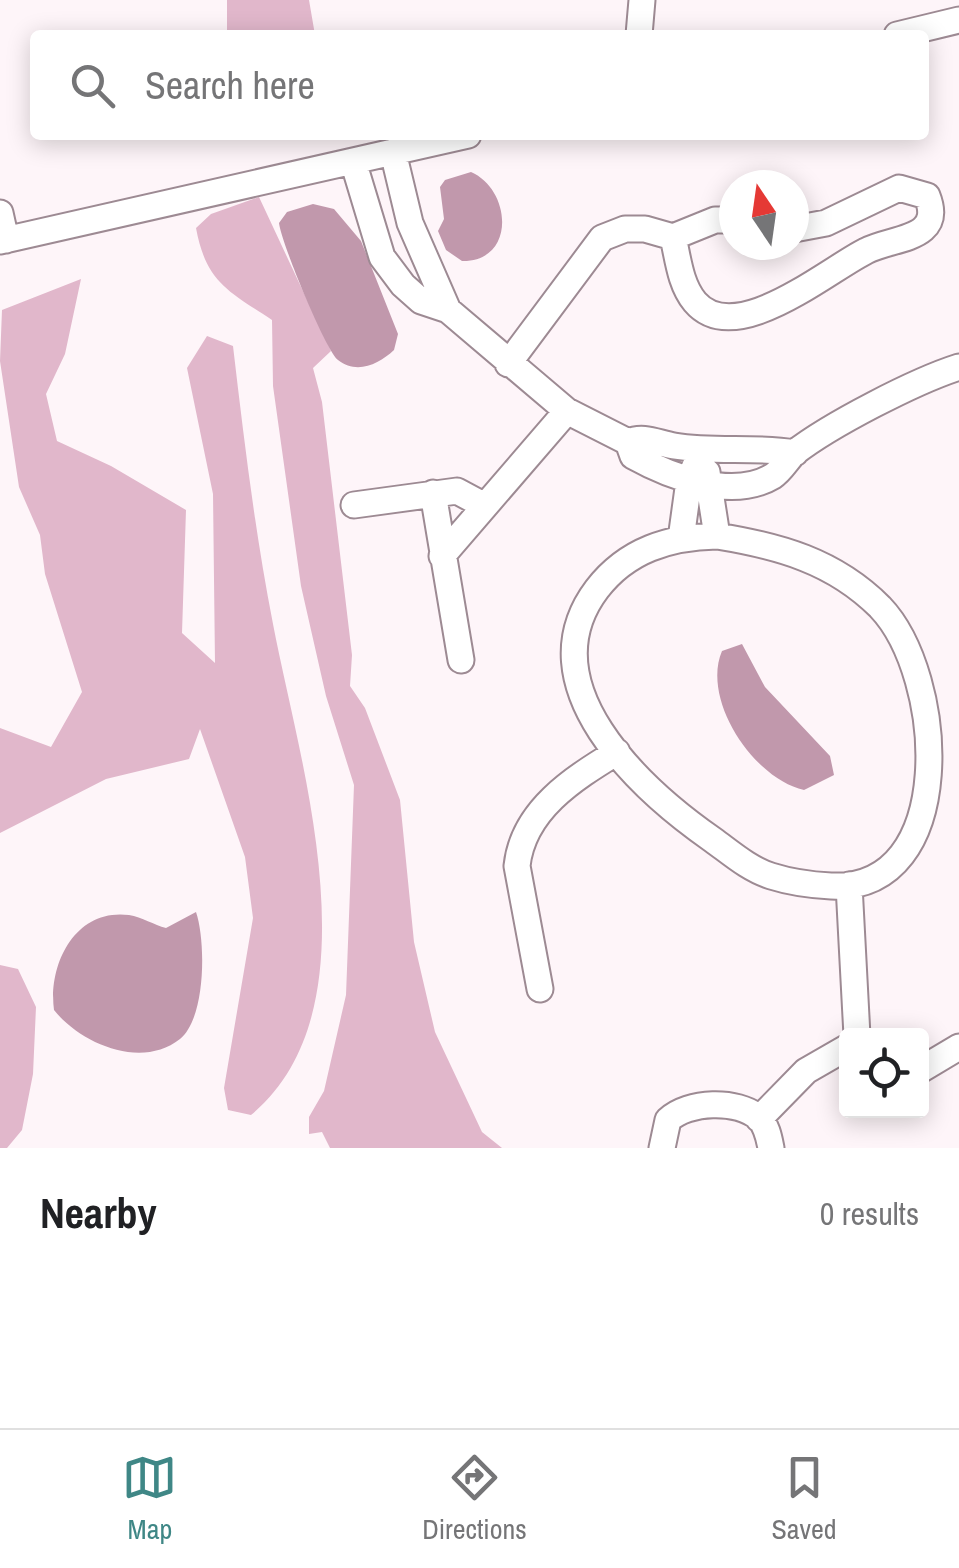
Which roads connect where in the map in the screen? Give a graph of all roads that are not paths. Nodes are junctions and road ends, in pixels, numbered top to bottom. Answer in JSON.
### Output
{"nodes":[{"id":1,"x":642,"y":0,"type":"edge"},
{"id":2,"x":959,"y":20,"type":"edge"},
{"id":3,"x":639,"y":30,"type":"edge"},
{"id":4,"x":918,"y":30,"type":"edge"},
{"id":5,"x":446,"y":140,"type":"edge"},
{"id":6,"x":392,"y":152,"type":"junction"},
{"id":7,"x":353,"y":162,"type":"junction"},
{"id":8,"x":0,"y":212,"type":"edge"},
{"id":9,"x":719,"y":220,"type":"edge"},
{"id":10,"x":809,"y":226,"type":"edge"},
{"id":11,"x":672,"y":237,"type":"junction"},
{"id":12,"x":3,"y":241,"type":"edge"},
{"id":13,"x":448,"y":310,"type":"junction"},
{"id":14,"x":508,"y":364,"type":"junction"},
{"id":15,"x":959,"y":367,"type":"edge"},
{"id":16,"x":567,"y":410,"type":"junction"},
{"id":17,"x":628,"y":442,"type":"junction"},
{"id":18,"x":702,"y":451,"type":"junction"},
{"id":19,"x":795,"y":453,"type":"junction"},
{"id":20,"x":699,"y":483,"type":"junction"},
{"id":21,"x":433,"y":493,"type":"junction"},
{"id":22,"x":354,"y":505,"type":"dead end"},
{"id":23,"x":485,"y":506,"type":"junction"},
{"id":24,"x":717,"y":536,"type":"junction"},
{"id":25,"x":681,"y":540,"type":"junction"},
{"id":26,"x":442,"y":556,"type":"junction"},
{"id":27,"x":461,"y":660,"type":"dead end"},
{"id":28,"x":617,"y":752,"type":"junction"},
{"id":29,"x":946,"y":752,"type":"edge"},
{"id":30,"x":849,"y":885,"type":"junction"},
{"id":31,"x":540,"y":989,"type":"dead end"},
{"id":32,"x":858,"y":1028,"type":"edge"},
{"id":33,"x":959,"y":1047,"type":"edge"},
{"id":34,"x":839,"y":1052,"type":"edge"},
{"id":35,"x":929,"y":1066,"type":"edge"},
{"id":36,"x":760,"y":1119,"type":"junction"},
{"id":37,"x":662,"y":1148,"type":"edge"},
{"id":38,"x":771,"y":1148,"type":"edge"}],
"edges":[{"from":1,"to":3,"type":"street"},
{"from":2,"to":4,"type":"street"},
{"from":5,"to":6,"type":"street"},
{"from":6,"to":7,"type":"street"},
{"from":6,"to":13,"type":"street"},
{"from":7,"to":12,"type":"street"},
{"from":7,"to":13,"type":"street"},
{"from":8,"to":12,"type":"street"},
{"from":9,"to":11,"type":"street"},
{"from":10,"to":11,"type":"street"},
{"from":11,"to":14,"type":"street"},
{"from":13,"to":14,"type":"street"},
{"from":14,"to":16,"type":"street"},
{"from":15,"to":19,"type":"street"},
{"from":16,"to":17,"type":"street"},
{"from":16,"to":23,"type":"street"},
{"from":17,"to":18,"type":"street"},
{"from":17,"to":20,"type":"street"},
{"from":18,"to":19,"type":"street"},
{"from":18,"to":20,"type":"street"},
{"from":19,"to":20,"type":"street"},
{"from":20,"to":24,"type":"street"},
{"from":20,"to":25,"type":"street"},
{"from":21,"to":22,"type":"street"},
{"from":21,"to":23,"type":"street"},
{"from":21,"to":26,"type":"street"},
{"from":23,"to":26,"type":"street"},
{"from":24,"to":25,"type":"street"},
{"from":24,"to":29,"type":"street"},
{"from":25,"to":28,"type":"street"},
{"from":26,"to":27,"type":"street"},
{"from":28,"to":30,"type":"street"},
{"from":28,"to":31,"type":"street"},
{"from":29,"to":30,"type":"street"},
{"from":30,"to":32,"type":"street"},
{"from":33,"to":35,"type":"street"},
{"from":34,"to":36,"type":"street"},
{"from":36,"to":37,"type":"street"},
{"from":36,"to":38,"type":"street"}]}
